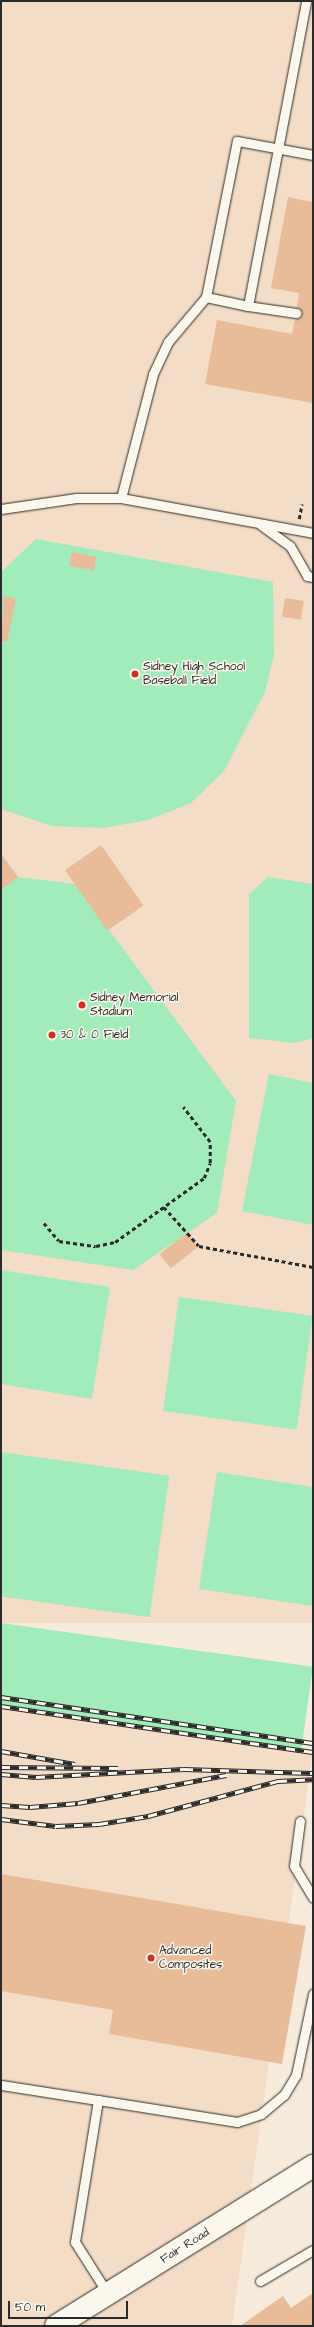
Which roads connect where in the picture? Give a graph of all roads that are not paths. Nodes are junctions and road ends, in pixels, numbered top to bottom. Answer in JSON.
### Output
{"nodes":[{"id":1,"x":306,"y":1,"type":"edge"},
{"id":2,"x":279,"y":149,"type":"junction"},
{"id":3,"x":313,"y":155,"type":"edge"},
{"id":4,"x":206,"y":297,"type":"junction"},
{"id":5,"x":248,"y":306,"type":"junction"},
{"id":6,"x":296,"y":313,"type":"dead end"},
{"id":7,"x":121,"y":498,"type":"junction"},
{"id":8,"x":1,"y":509,"type":"edge"},
{"id":9,"x":258,"y":523,"type":"junction"},
{"id":10,"x":313,"y":533,"type":"edge"},
{"id":11,"x":313,"y":577,"type":"edge"},
{"id":12,"x":300,"y":1821,"type":"dead end"},
{"id":13,"x":313,"y":1898,"type":"edge"},
{"id":14,"x":313,"y":1994,"type":"edge"},
{"id":15,"x":1,"y":2085,"type":"edge"},
{"id":16,"x":98,"y":2100,"type":"junction"},
{"id":17,"x":313,"y":2166,"type":"edge"},
{"id":18,"x":313,"y":2250,"type":"edge"},
{"id":19,"x":260,"y":2281,"type":"dead end"},
{"id":20,"x":108,"y":2294,"type":"junction"},
{"id":21,"x":56,"y":2326,"type":"edge"}],
"edges":[{"from":1,"to":2,"type":"lane"},
{"from":2,"to":3,"type":"lane"},
{"from":2,"to":4,"type":"lane"},
{"from":2,"to":5,"type":"lane"},
{"from":4,"to":5,"type":"lane"},
{"from":4,"to":7,"type":"lane"},
{"from":5,"to":6,"type":"lane"},
{"from":7,"to":8,"type":"lane"},
{"from":7,"to":9,"type":"lane"},
{"from":9,"to":10,"type":"lane"},
{"from":9,"to":11,"type":"lane"},
{"from":12,"to":13,"type":"lane"},
{"from":14,"to":16,"type":"lane"},
{"from":15,"to":16,"type":"lane"},
{"from":16,"to":20,"type":"lane"},
{"from":17,"to":20,"type":"main road","name":"Fair Road"},
{"from":18,"to":19,"type":"lane"},
{"from":20,"to":21,"type":"main road","name":"Fair Road"}]}
